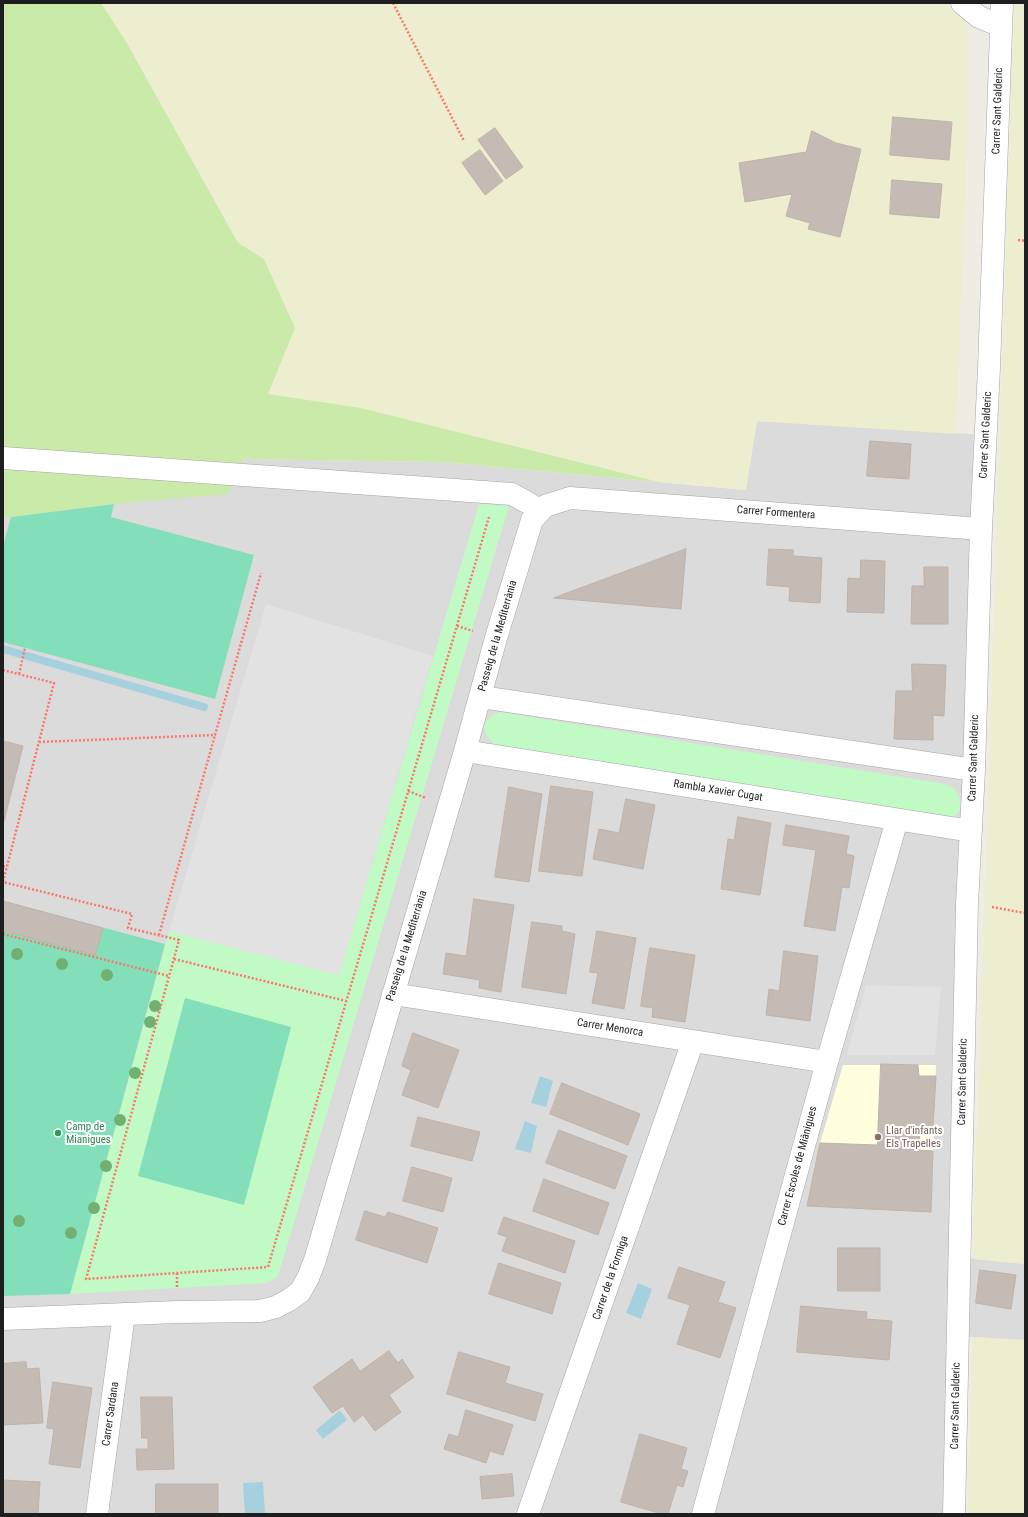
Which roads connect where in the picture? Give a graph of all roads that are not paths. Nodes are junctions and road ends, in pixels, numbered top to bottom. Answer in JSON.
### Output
{"nodes":[{"id":1,"x":962,"y":3,"type":"edge"},
{"id":2,"x":1002,"y":3,"type":"edge"},
{"id":3,"x":1001,"y":26,"type":"junction"},
{"id":4,"x":3,"y":458,"type":"edge"},
{"id":5,"x":539,"y":512,"type":"junction"},
{"id":6,"x":981,"y":529,"type":"junction"},
{"id":7,"x":481,"y":697,"type":"junction"},
{"id":8,"x":465,"y":751,"type":"junction"},
{"id":9,"x":974,"y":770,"type":"junction"},
{"id":10,"x":898,"y":820,"type":"junction"},
{"id":11,"x":971,"y":831,"type":"junction"},
{"id":12,"x":393,"y":994,"type":"junction"},
{"id":13,"x":693,"y":1041,"type":"junction"},
{"id":14,"x":827,"y":1062,"type":"junction"},
{"id":15,"x":124,"y":1314,"type":"junction"},
{"id":16,"x":3,"y":1320,"type":"edge"},
{"id":17,"x":97,"y":1514,"type":"edge"},
{"id":18,"x":528,"y":1514,"type":"edge"},
{"id":19,"x":704,"y":1514,"type":"edge"},
{"id":20,"x":954,"y":1514,"type":"edge"}],
"edges":[{"from":1,"to":3,"type":"street"},
{"from":2,"to":3,"type":"street","name":"Carrer Sant Galderic"},
{"from":3,"to":6,"type":"street","name":"Carrer Sant Galderic"},
{"from":4,"to":5,"type":"street"},
{"from":5,"to":6,"type":"street","name":"Carrer Formentera"},
{"from":5,"to":7,"type":"street","name":"Passeig de la Mediterrània"},
{"from":6,"to":9,"type":"street","name":"Carrer Sant Galderic"},
{"from":7,"to":8,"type":"street","name":"Passeig de la Mediterrània"},
{"from":7,"to":9,"type":"street"},
{"from":8,"to":10,"type":"street","name":"Rambla Xavier Cugat"},
{"from":8,"to":12,"type":"street","name":"Passeig de la Mediterrània"},
{"from":9,"to":11,"type":"street","name":"Carrer Sant Galderic"},
{"from":10,"to":11,"type":"street","name":"Rambla Xavier Cugat"},
{"from":10,"to":14,"type":"street","name":"Carrer Escoles de Miànigues"},
{"from":11,"to":20,"type":"street","name":"Carrer Sant Galderic"},
{"from":12,"to":13,"type":"street","name":"Carrer Menorca"},
{"from":12,"to":15,"type":"street","name":"Passeig de la Mediterrània"},
{"from":13,"to":14,"type":"street","name":"Carrer Menorca"},
{"from":13,"to":18,"type":"street","name":"Carrer de la Formiga"},
{"from":14,"to":19,"type":"street","name":"Carrer Escoles de Miànigues"},
{"from":15,"to":16,"type":"street"},
{"from":15,"to":17,"type":"street","name":"Carrer Sardana"}]}
